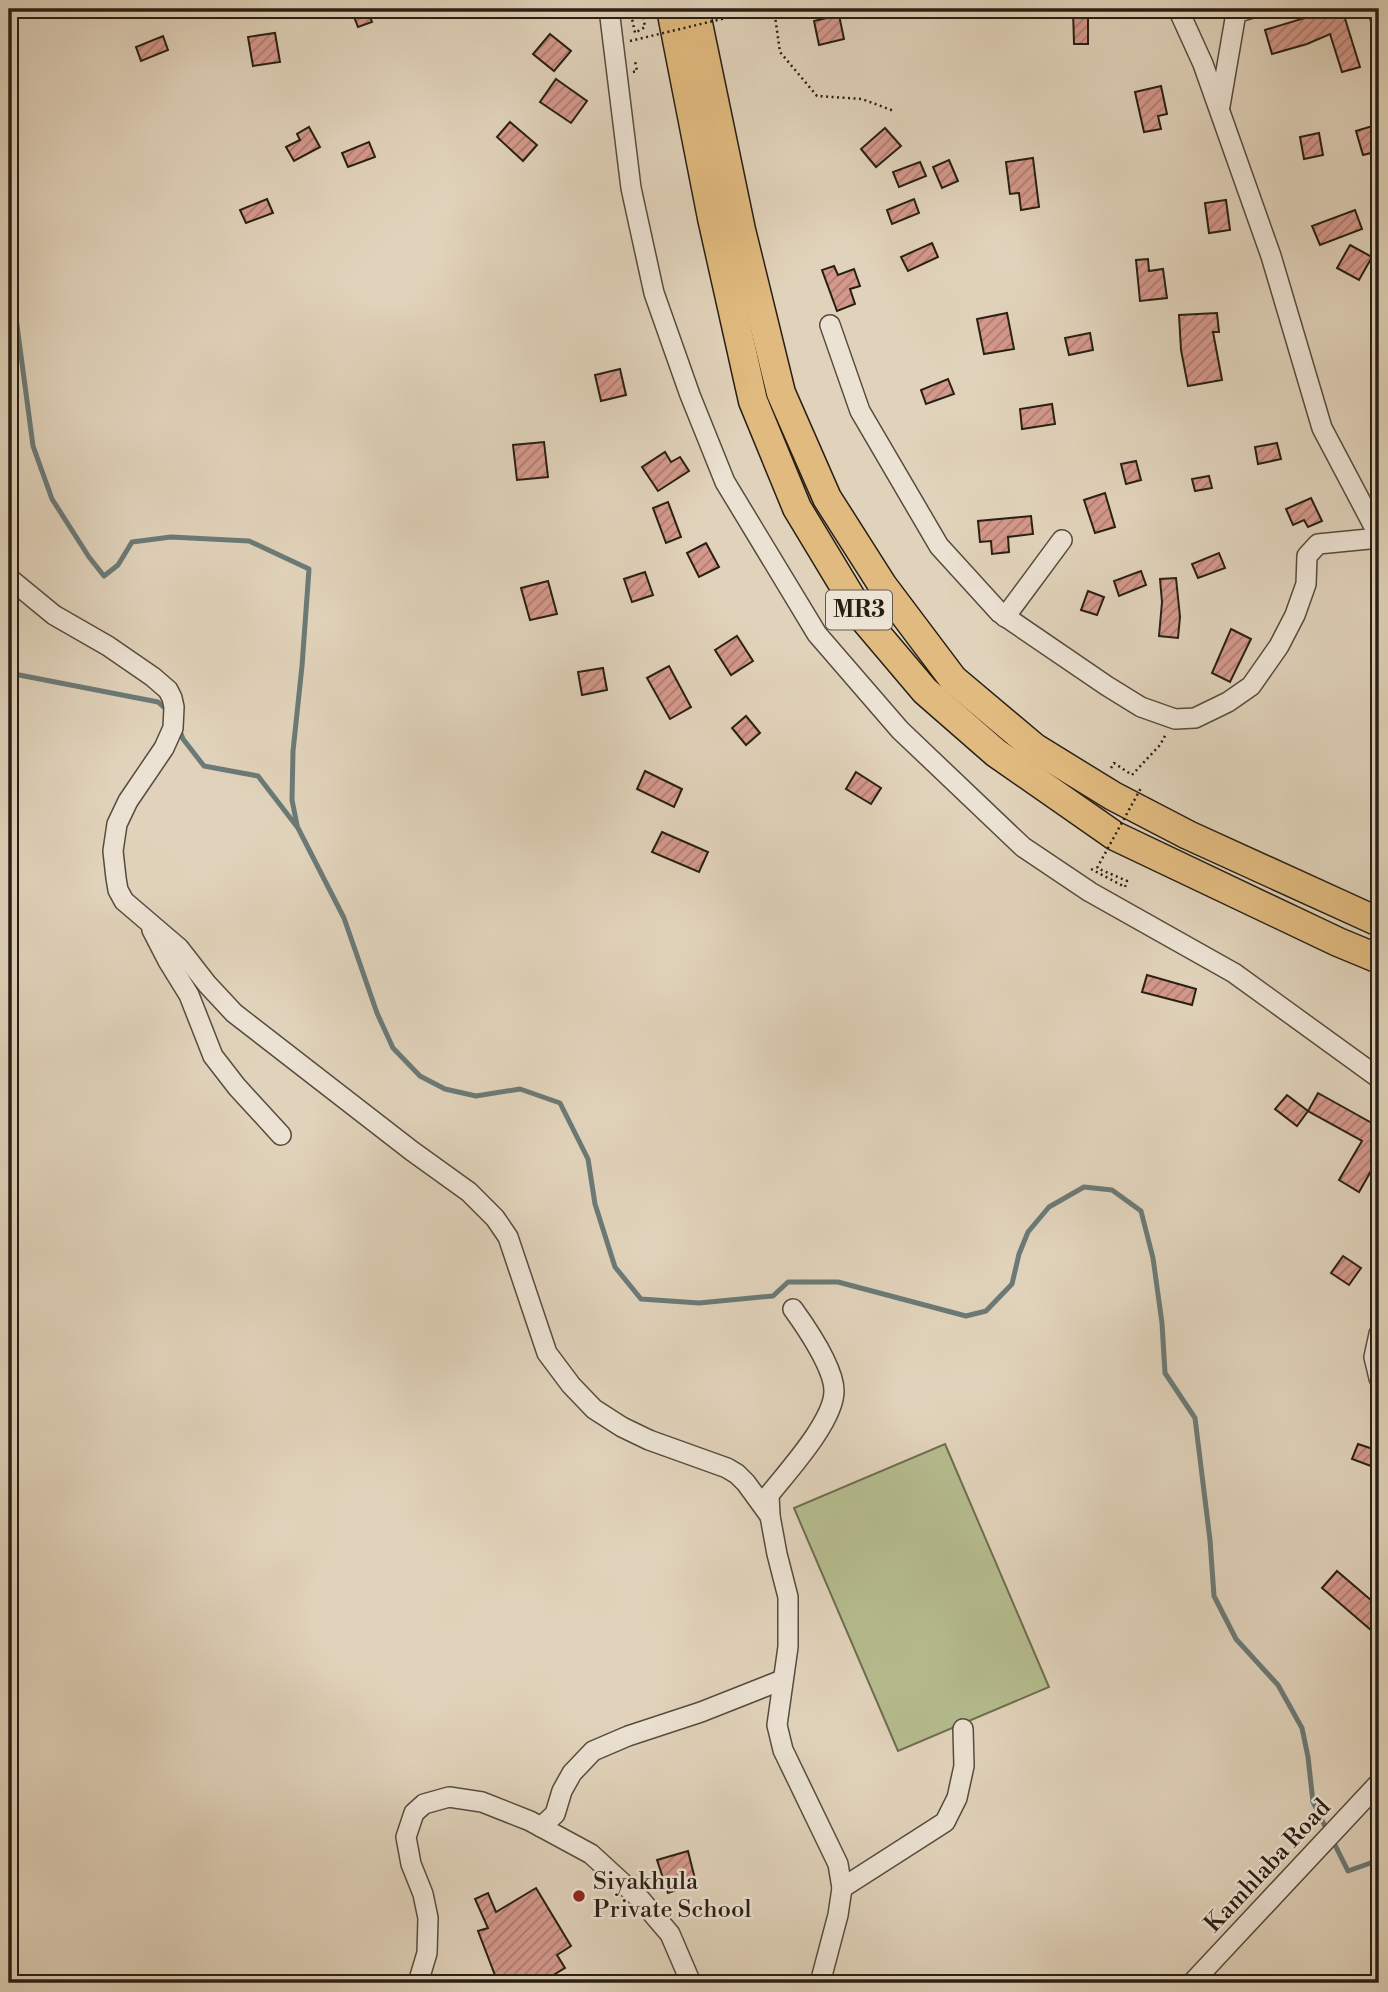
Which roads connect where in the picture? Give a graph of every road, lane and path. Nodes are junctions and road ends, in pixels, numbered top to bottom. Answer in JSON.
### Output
{"nodes":[{"id":1,"x":609,"y":9,"type":"edge"},
{"id":2,"x":630,"y":9,"type":"edge"},
{"id":3,"x":642,"y":9,"type":"edge"},
{"id":4,"x":671,"y":9,"type":"edge"},
{"id":5,"x":695,"y":9,"type":"edge"},
{"id":6,"x":764,"y":9,"type":"edge"},
{"id":7,"x":774,"y":9,"type":"edge"},
{"id":8,"x":1178,"y":9,"type":"edge"},
{"id":9,"x":1248,"y":9,"type":"edge"},
{"id":10,"x":1377,"y":9,"type":"edge"},
{"id":11,"x":1379,"y":16,"type":"edge"},
{"id":12,"x":630,"y":41,"type":"dead end"},
{"id":13,"x":1219,"y":109,"type":"junction"},
{"id":14,"x":894,"y":111,"type":"dead end"},
{"id":15,"x":830,"y":325,"type":"dead end"},
{"id":16,"x":1379,"y":537,"type":"edge"},
{"id":17,"x":1062,"y":540,"type":"dead end"},
{"id":18,"x":9,"y":578,"type":"edge"},
{"id":19,"x":1005,"y":617,"type":"junction"},
{"id":20,"x":1175,"y":719,"type":"junction"},
{"id":21,"x":1110,"y":769,"type":"dead end"},
{"id":22,"x":1142,"y":788,"type":"dead end"},
{"id":23,"x":1188,"y":835,"type":"junction"},
{"id":24,"x":1091,"y":869,"type":"dead end"},
{"id":25,"x":1379,"y":903,"type":"edge"},
{"id":26,"x":146,"y":920,"type":"junction"},
{"id":27,"x":1379,"y":922,"type":"edge"},
{"id":28,"x":1379,"y":962,"type":"edge"},
{"id":29,"x":1379,"y":1078,"type":"edge"},
{"id":30,"x":281,"y":1135,"type":"dead end"},
{"id":31,"x":793,"y":1309,"type":"dead end"},
{"id":32,"x":1379,"y":1334,"type":"edge"},
{"id":33,"x":1379,"y":1378,"type":"edge"},
{"id":34,"x":770,"y":1516,"type":"junction"},
{"id":35,"x":782,"y":1680,"type":"junction"},
{"id":36,"x":963,"y":1729,"type":"dead end"},
{"id":37,"x":1379,"y":1783,"type":"edge"},
{"id":38,"x":541,"y":1827,"type":"junction"},
{"id":39,"x":842,"y":1888,"type":"junction"},
{"id":40,"x":418,"y":1983,"type":"edge"},
{"id":41,"x":691,"y":1983,"type":"edge"},
{"id":42,"x":820,"y":1983,"type":"edge"},
{"id":43,"x":1192,"y":1983,"type":"edge"}],
"edges":[{"from":1,"to":29,"type":"street"},
{"from":2,"to":3,"type":"path"},
{"from":4,"to":28,"type":"highway","number":"MR3"},
{"from":5,"to":23,"type":"highway","number":"MR3"},
{"from":6,"to":12,"type":"path","bridge":true},
{"from":7,"to":14,"type":"path"},
{"from":8,"to":13,"type":"street"},
{"from":9,"to":13,"type":"street"},
{"from":10,"to":11,"type":"street"},
{"from":13,"to":16,"type":"street"},
{"from":15,"to":19,"type":"street"},
{"from":16,"to":20,"type":"street"},
{"from":17,"to":19,"type":"street"},
{"from":18,"to":26,"type":"street"},
{"from":19,"to":20,"type":"street"},
{"from":20,"to":21,"type":"path"},
{"from":22,"to":24,"type":"path","bridge":true},
{"from":23,"to":25,"type":"highway"},
{"from":23,"to":27,"type":"highway","number":"MR3"},
{"from":26,"to":30,"type":"street"},
{"from":26,"to":34,"type":"street"},
{"from":31,"to":34,"type":"street"},
{"from":32,"to":33,"type":"street"},
{"from":34,"to":35,"type":"street"},
{"from":35,"to":38,"type":"street"},
{"from":35,"to":39,"type":"street"},
{"from":36,"to":39,"type":"street"},
{"from":37,"to":43,"type":"street","name":"Kamhlaba Road"},
{"from":38,"to":40,"type":"street"},
{"from":38,"to":41,"type":"street"},
{"from":39,"to":42,"type":"street"}]}
